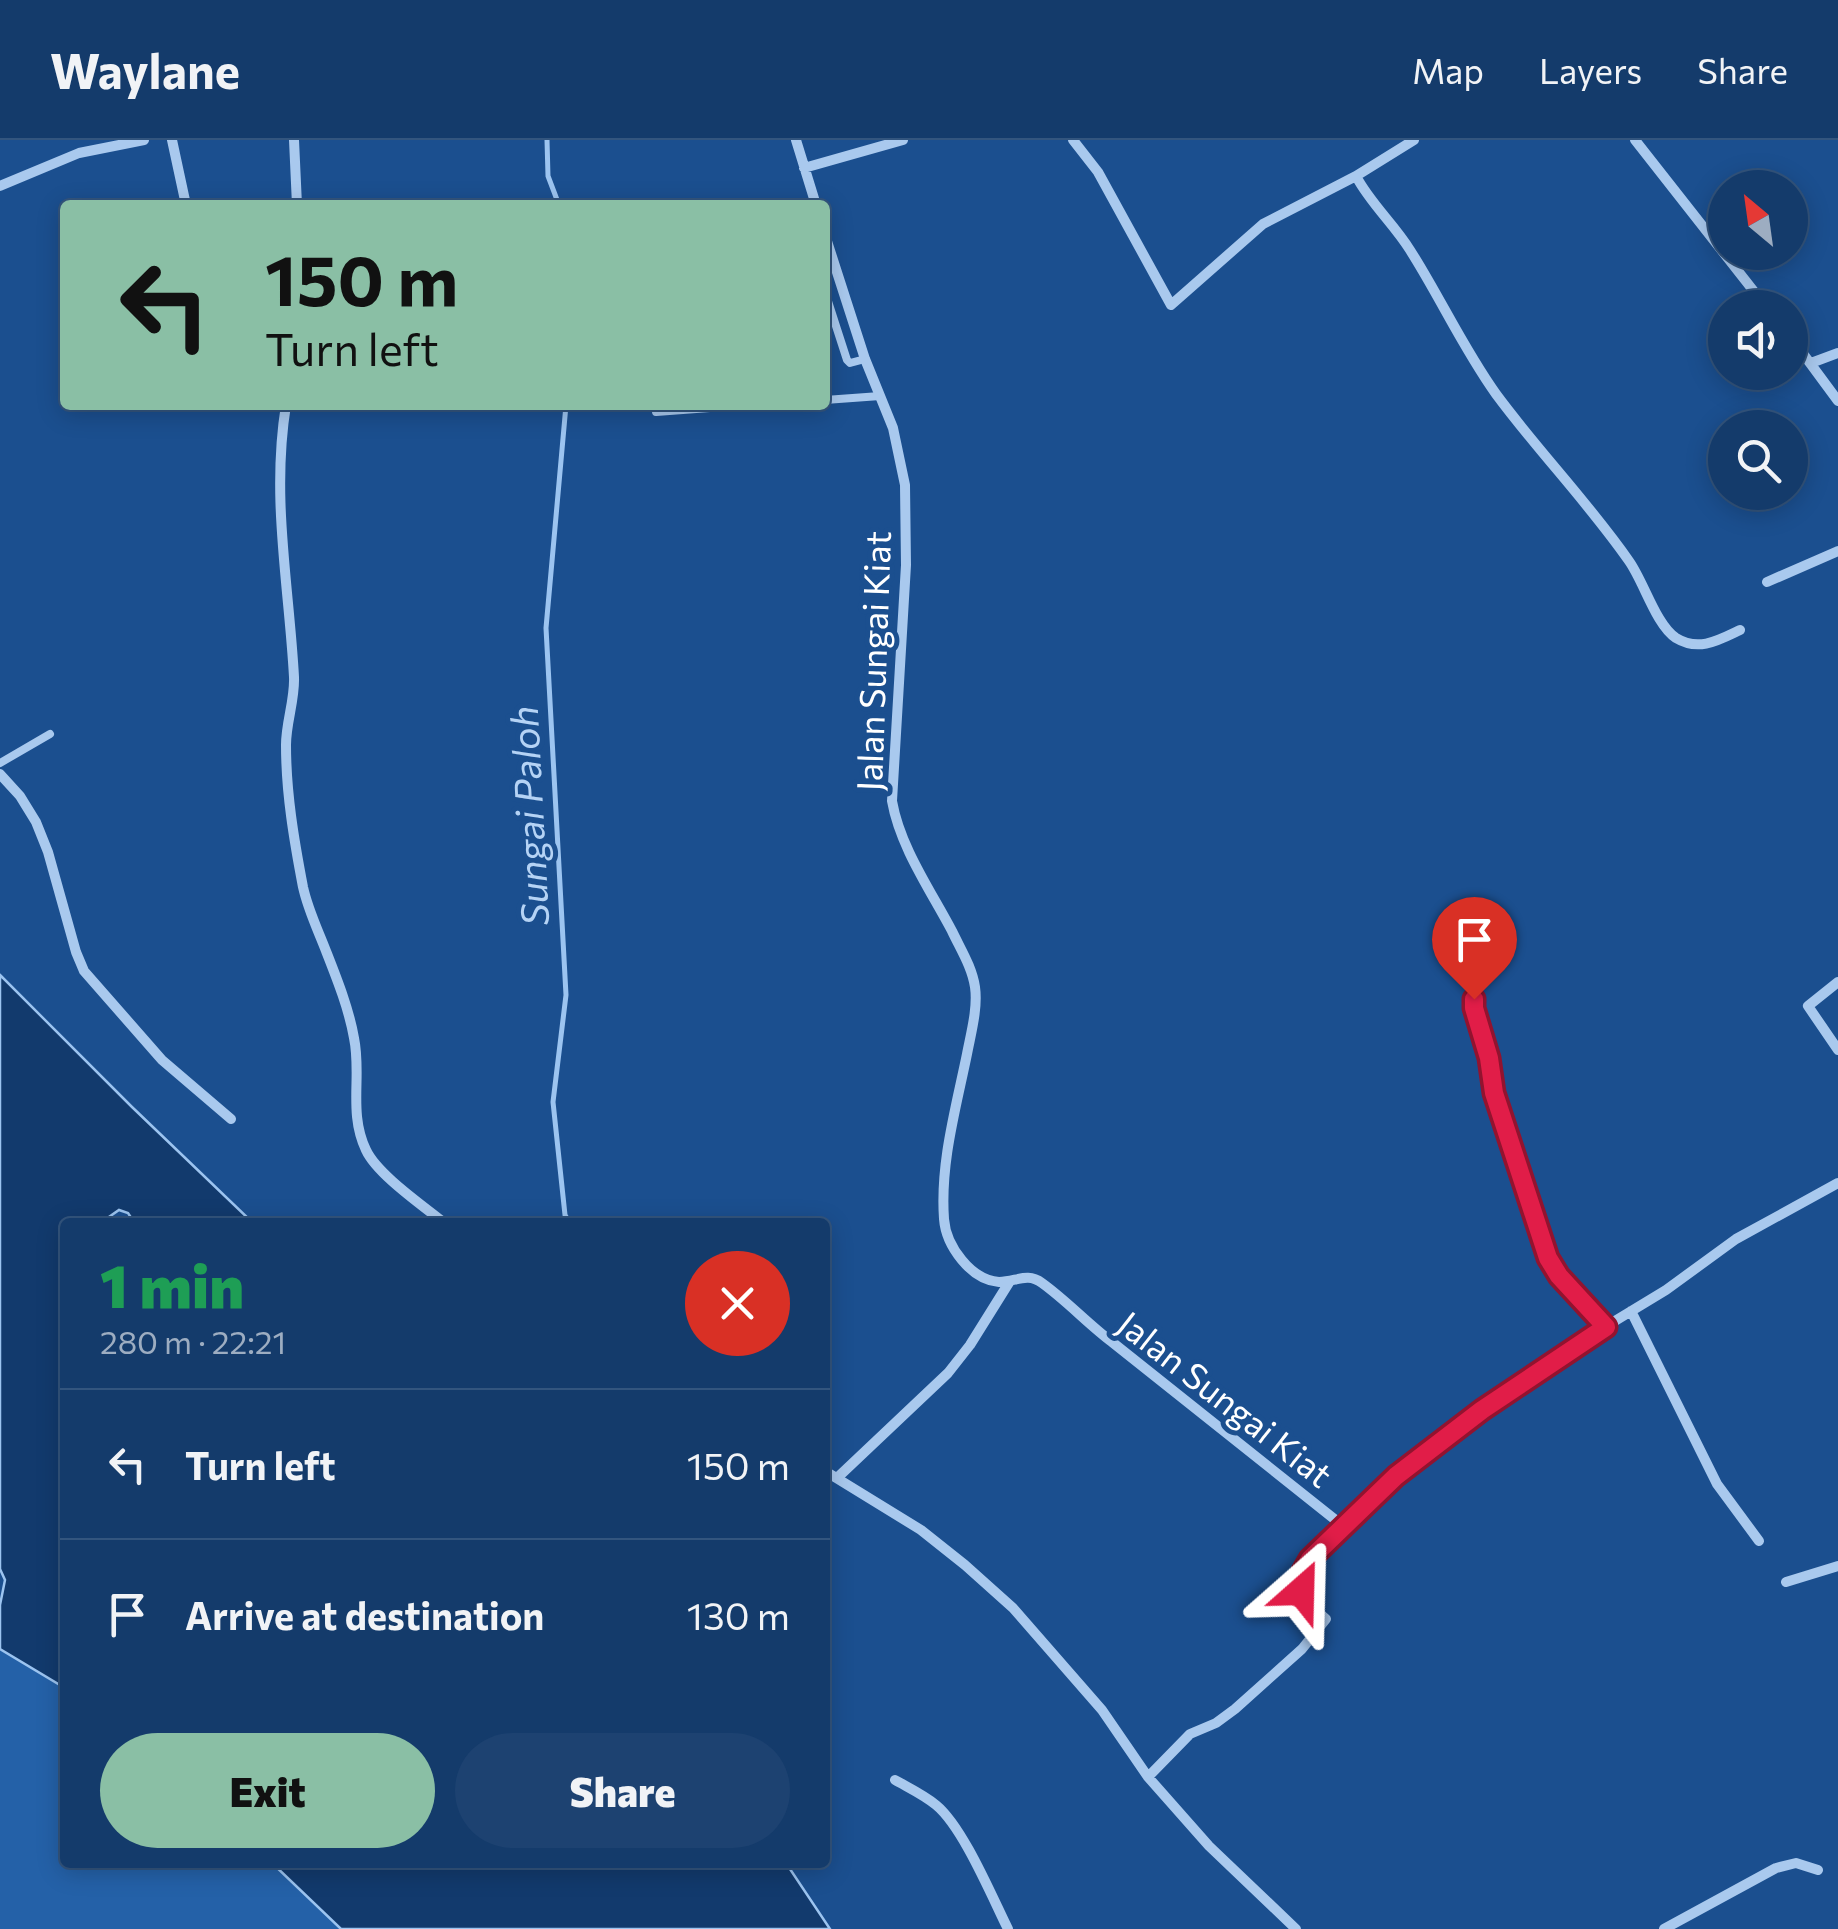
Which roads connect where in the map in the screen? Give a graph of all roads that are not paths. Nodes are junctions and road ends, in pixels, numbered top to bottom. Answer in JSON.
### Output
{"nodes":[{"id":1,"x":144,"y":140,"type":"edge"},
{"id":2,"x":172,"y":140,"type":"edge"},
{"id":3,"x":294,"y":140,"type":"edge"},
{"id":4,"x":796,"y":140,"type":"edge"},
{"id":5,"x":903,"y":140,"type":"edge"},
{"id":6,"x":1073,"y":140,"type":"edge"},
{"id":7,"x":1414,"y":140,"type":"edge"},
{"id":8,"x":1635,"y":140,"type":"edge"},
{"id":9,"x":804,"y":168,"type":"junction"},
{"id":10,"x":1356,"y":176,"type":"junction"},
{"id":11,"x":0,"y":186,"type":"edge"},
{"id":12,"x":185,"y":200,"type":"edge"},
{"id":13,"x":297,"y":200,"type":"edge"},
{"id":14,"x":814,"y":200,"type":"edge"},
{"id":15,"x":830,"y":250,"type":"edge"},
{"id":16,"x":1753,"y":290,"type":"edge"},
{"id":17,"x":830,"y":326,"type":"edge"},
{"id":18,"x":1838,"y":353,"type":"edge"},
{"id":19,"x":1808,"y":358,"type":"edge"},
{"id":20,"x":865,"y":359,"type":"junction"},
{"id":21,"x":1811,"y":362,"type":"junction"},
{"id":22,"x":880,"y":396,"type":"junction"},
{"id":23,"x":830,"y":400,"type":"edge"},
{"id":24,"x":1838,"y":401,"type":"edge"},
{"id":25,"x":285,"y":410,"type":"edge"},
{"id":26,"x":683,"y":410,"type":"edge"},
{"id":27,"x":656,"y":412,"type":"dead end"},
{"id":28,"x":1838,"y":551,"type":"edge"},
{"id":29,"x":1766,"y":582,"type":"dead end"},
{"id":30,"x":1740,"y":630,"type":"dead end"},
{"id":31,"x":50,"y":734,"type":"dead end"},
{"id":32,"x":0,"y":763,"type":"edge"},
{"id":33,"x":0,"y":774,"type":"edge"},
{"id":34,"x":1483,"y":962,"type":"dead end"},
{"id":35,"x":1838,"y":982,"type":"edge"},
{"id":36,"x":1838,"y":1050,"type":"edge"},
{"id":37,"x":231,"y":1119,"type":"dead end"},
{"id":38,"x":1838,"y":1183,"type":"edge"},
{"id":39,"x":438,"y":1218,"type":"edge"},
{"id":40,"x":1011,"y":1280,"type":"junction"},
{"id":41,"x":1630,"y":1311,"type":"junction"},
{"id":42,"x":1606,"y":1327,"type":"junction"},
{"id":43,"x":830,"y":1474,"type":"edge"},
{"id":44,"x":836,"y":1478,"type":"junction"},
{"id":45,"x":1343,"y":1526,"type":"junction"},
{"id":46,"x":1760,"y":1541,"type":"dead end"},
{"id":47,"x":1838,"y":1566,"type":"edge"},
{"id":48,"x":1786,"y":1582,"type":"dead end"},
{"id":49,"x":1148,"y":1778,"type":"junction"},
{"id":50,"x":896,"y":1780,"type":"dead end"},
{"id":51,"x":1818,"y":1870,"type":"dead end"},
{"id":52,"x":1008,"y":1929,"type":"edge"},
{"id":53,"x":1296,"y":1929,"type":"edge"},
{"id":54,"x":1664,"y":1929,"type":"edge"}],
"edges":[{"from":1,"to":11,"type":"street"},
{"from":2,"to":12,"type":"street"},
{"from":3,"to":13,"type":"street"},
{"from":4,"to":9,"type":"street"},
{"from":5,"to":9,"type":"street"},
{"from":6,"to":10,"type":"street"},
{"from":7,"to":10,"type":"street"},
{"from":8,"to":16,"type":"street"},
{"from":9,"to":14,"type":"street"},
{"from":10,"to":30,"type":"street"},
{"from":15,"to":20,"type":"street","name":"Jalan Sungai Kiat"},
{"from":17,"to":20,"type":"lane"},
{"from":18,"to":21,"type":"street"},
{"from":19,"to":21,"type":"street"},
{"from":20,"to":22,"type":"street","name":"Jalan Sungai Kiat"},
{"from":21,"to":24,"type":"street"},
{"from":22,"to":23,"type":"lane"},
{"from":22,"to":40,"type":"street","name":"Jalan Sungai Kiat"},
{"from":25,"to":39,"type":"street"},
{"from":26,"to":27,"type":"lane"},
{"from":28,"to":29,"type":"street"},
{"from":31,"to":32,"type":"lane"},
{"from":33,"to":37,"type":"street"},
{"from":34,"to":42,"type":"lane"},
{"from":35,"to":36,"type":"street"},
{"from":38,"to":41,"type":"street"},
{"from":40,"to":44,"type":"street"},
{"from":40,"to":45,"type":"street","name":"Jalan Sungai Kiat"},
{"from":41,"to":42,"type":"street"},
{"from":41,"to":46,"type":"street"},
{"from":42,"to":45,"type":"street"},
{"from":43,"to":44,"type":"street"},
{"from":44,"to":49,"type":"street"},
{"from":45,"to":49,"type":"street"},
{"from":47,"to":48,"type":"street"},
{"from":49,"to":53,"type":"street"},
{"from":50,"to":52,"type":"street"},
{"from":51,"to":54,"type":"street"}]}
